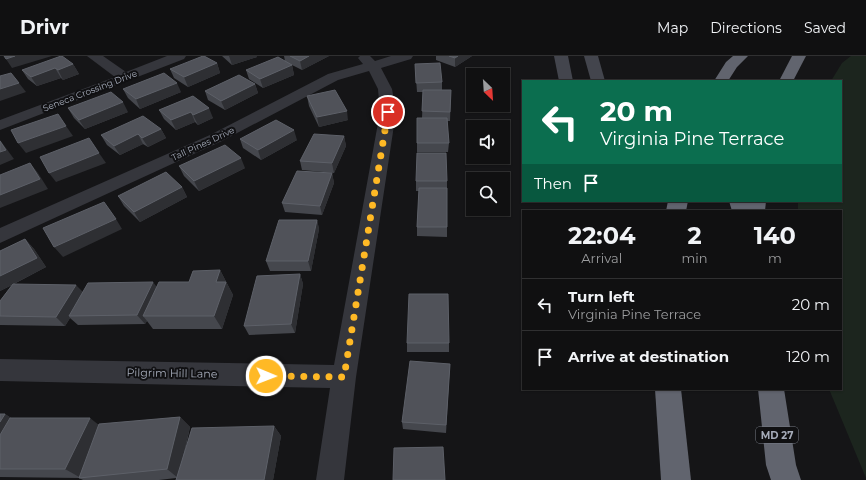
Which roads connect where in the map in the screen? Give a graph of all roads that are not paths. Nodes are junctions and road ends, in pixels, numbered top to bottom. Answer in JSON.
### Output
{"nodes":[{"id":1,"x":94,"y":56,"type":"edge"},
{"id":2,"x":179,"y":56,"type":"edge"},
{"id":3,"x":406,"y":56,"type":"edge"},
{"id":4,"x":561,"y":56,"type":"edge"},
{"id":5,"x":591,"y":56,"type":"edge"},
{"id":6,"x":741,"y":56,"type":"edge"},
{"id":7,"x":799,"y":56,"type":"edge"},
{"id":8,"x":368,"y":61,"type":"edge"},
{"id":9,"x":125,"y":78,"type":"junction"},
{"id":10,"x":566,"y":80,"type":"edge"},
{"id":11,"x":598,"y":80,"type":"edge"},
{"id":12,"x":722,"y":80,"type":"edge"},
{"id":13,"x":787,"y":80,"type":"edge"},
{"id":14,"x":0,"y":125,"type":"edge"},
{"id":15,"x":0,"y":236,"type":"edge"},
{"id":16,"x":0,"y":370,"type":"edge"},
{"id":17,"x":344,"y":377,"type":"junction"},
{"id":18,"x":668,"y":390,"type":"edge"},
{"id":19,"x":771,"y":390,"type":"edge"},
{"id":20,"x":330,"y":480,"type":"edge"},
{"id":21,"x":676,"y":480,"type":"edge"},
{"id":22,"x":786,"y":480,"type":"edge"}],
"edges":[{"from":1,"to":9,"type":"street"},
{"from":2,"to":9,"type":"street","name":"Seneca Crossing Drive"},
{"from":3,"to":8,"type":"street","name":"Tall Pines Drive"},
{"from":4,"to":10,"type":"street"},
{"from":5,"to":11,"type":"street"},
{"from":6,"to":12,"type":"highway"},
{"from":7,"to":13,"type":"highway"},
{"from":8,"to":15,"type":"street","name":"Tall Pines Drive"},
{"from":8,"to":17,"type":"street"},
{"from":9,"to":14,"type":"street","name":"Seneca Crossing Drive"},
{"from":16,"to":17,"type":"street","name":"Pilgrim Hill Lane"},
{"from":17,"to":20,"type":"street"},
{"from":18,"to":21,"type":"highway"},
{"from":19,"to":22,"type":"highway","number":"MD 27"}]}
